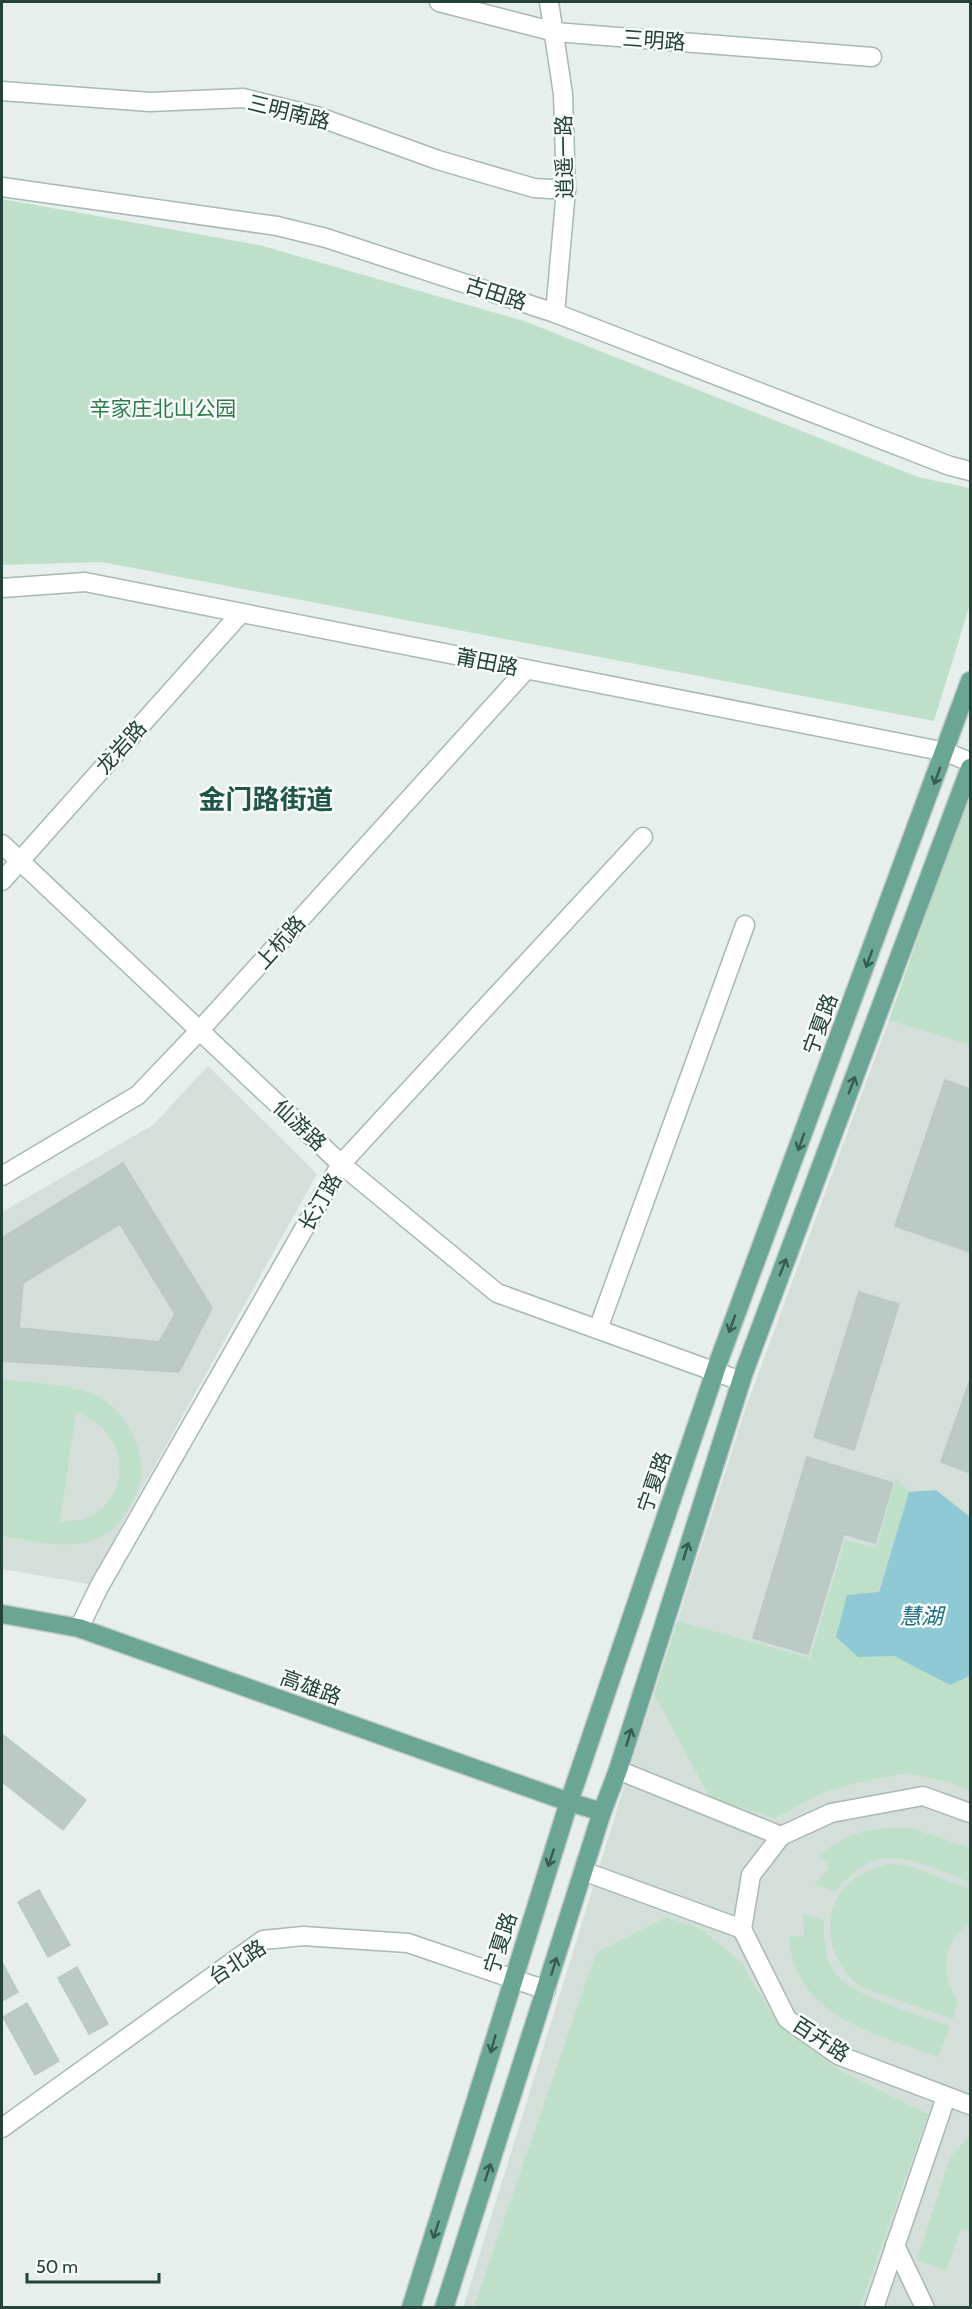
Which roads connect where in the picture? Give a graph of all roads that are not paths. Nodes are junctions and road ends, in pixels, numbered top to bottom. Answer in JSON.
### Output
{"nodes":[{"id":1,"x":439,"y":2,"type":"edge"},
{"id":2,"x":549,"y":2,"type":"edge"},
{"id":3,"x":555,"y":32,"type":"junction"},
{"id":4,"x":872,"y":57,"type":"dead end"},
{"id":5,"x":2,"y":91,"type":"edge"},
{"id":6,"x":2,"y":187,"type":"edge"},
{"id":7,"x":566,"y":190,"type":"junction"},
{"id":8,"x":555,"y":313,"type":"junction"},
{"id":9,"x":970,"y":471,"type":"edge"},
{"id":10,"x":2,"y":588,"type":"edge"},
{"id":11,"x":240,"y":613,"type":"junction"},
{"id":12,"x":526,"y":670,"type":"junction"},
{"id":13,"x":970,"y":681,"type":"edge"},
{"id":14,"x":946,"y":752,"type":"junction"},
{"id":15,"x":970,"y":762,"type":"edge"},
{"id":16,"x":970,"y":768,"type":"edge"},
{"id":17,"x":643,"y":837,"type":"dead end"},
{"id":18,"x":2,"y":844,"type":"edge"},
{"id":19,"x":20,"y":861,"type":"junction"},
{"id":20,"x":2,"y":881,"type":"edge"},
{"id":21,"x":744,"y":926,"type":"dead end"},
{"id":22,"x":200,"y":1030,"type":"junction"},
{"id":23,"x":341,"y":1164,"type":"junction"},
{"id":24,"x":2,"y":1176,"type":"edge"},
{"id":25,"x":598,"y":1329,"type":"junction"},
{"id":26,"x":715,"y":1372,"type":"junction"},
{"id":27,"x":741,"y":1381,"type":"junction"},
{"id":28,"x":2,"y":1614,"type":"edge"},
{"id":29,"x":79,"y":1628,"type":"junction"},
{"id":30,"x":618,"y":1770,"type":"junction"},
{"id":31,"x":569,"y":1802,"type":"junction"},
{"id":32,"x":602,"y":1812,"type":"junction"},
{"id":33,"x":970,"y":1813,"type":"edge"},
{"id":34,"x":781,"y":1836,"type":"junction"},
{"id":35,"x":583,"y":1871,"type":"junction"},
{"id":36,"x":742,"y":1929,"type":"junction"},
{"id":37,"x":513,"y":1977,"type":"junction"},
{"id":38,"x":546,"y":1990,"type":"junction"},
{"id":39,"x":946,"y":2097,"type":"junction"},
{"id":40,"x":970,"y":2105,"type":"edge"},
{"id":41,"x":2,"y":2128,"type":"edge"},
{"id":42,"x":895,"y":2246,"type":"junction"},
{"id":43,"x":411,"y":2307,"type":"edge"},
{"id":44,"x":444,"y":2307,"type":"edge"},
{"id":45,"x":874,"y":2307,"type":"edge"},
{"id":46,"x":925,"y":2307,"type":"edge"}],
"edges":[{"from":1,"to":3,"type":"street","name":"三明路"},
{"from":2,"to":3,"type":"street","name":"逍遥一路"},
{"from":3,"to":4,"type":"street","name":"三明路"},
{"from":3,"to":7,"type":"street","name":"逍遥一路"},
{"from":5,"to":7,"type":"street","name":"三明南路"},
{"from":6,"to":8,"type":"street","name":"古田路"},
{"from":7,"to":8,"type":"street","name":"逍遥一路"},
{"from":8,"to":9,"type":"street","name":"古田路"},
{"from":10,"to":11,"type":"street","name":"莆田路"},
{"from":11,"to":12,"type":"street","name":"莆田路"},
{"from":11,"to":19,"type":"street","name":"龙岩路"},
{"from":12,"to":14,"type":"street","name":"莆田路"},
{"from":12,"to":22,"type":"street","name":"上杭路"},
{"from":13,"to":14,"type":"main road","name":"宁夏路"},
{"from":14,"to":15,"type":"street","name":"莆田路"},
{"from":14,"to":26,"type":"main road","name":"宁夏路","one_way":true},
{"from":27,"to":16,"type":"main road","one_way":true},
{"from":17,"to":23,"type":"street","name":"长汀路"},
{"from":18,"to":19,"type":"street","name":"仙游路"},
{"from":19,"to":20,"type":"street","name":"龙岩路"},
{"from":19,"to":22,"type":"street","name":"仙游路"},
{"from":21,"to":25,"type":"street"},
{"from":22,"to":23,"type":"street","name":"仙游路"},
{"from":22,"to":24,"type":"street","name":"上杭路"},
{"from":23,"to":25,"type":"street","name":"仙游路"},
{"from":23,"to":29,"type":"street","name":"长汀路"},
{"from":25,"to":26,"type":"street","name":"仙游路"},
{"from":26,"to":27,"type":"street","name":"仙游路"},
{"from":26,"to":31,"type":"main road","name":"宁夏路"},
{"from":30,"to":27,"type":"main road","one_way":true},
{"from":28,"to":29,"type":"main road","name":"高雄路"},
{"from":29,"to":31,"type":"main road","name":"高雄路"},
{"from":30,"to":32,"type":"main road"},
{"from":30,"to":34,"type":"street"},
{"from":31,"to":32,"type":"main road","name":"高雄路"},
{"from":31,"to":37,"type":"main road","name":"宁夏路","one_way":true},
{"from":32,"to":35,"type":"main road"},
{"from":33,"to":34,"type":"street"},
{"from":34,"to":36,"type":"street"},
{"from":35,"to":36,"type":"street"},
{"from":38,"to":35,"type":"main road","one_way":true},
{"from":36,"to":39,"type":"street","name":"百卉路"},
{"from":37,"to":38,"type":"street","name":"台北路"},
{"from":37,"to":41,"type":"street","name":"台北路"},
{"from":37,"to":43,"type":"main road","name":"宁夏路","one_way":true},
{"from":44,"to":38,"type":"main road","one_way":true},
{"from":39,"to":40,"type":"street","name":"百卉路"},
{"from":39,"to":42,"type":"street"},
{"from":42,"to":45,"type":"street"},
{"from":42,"to":46,"type":"street"}]}
